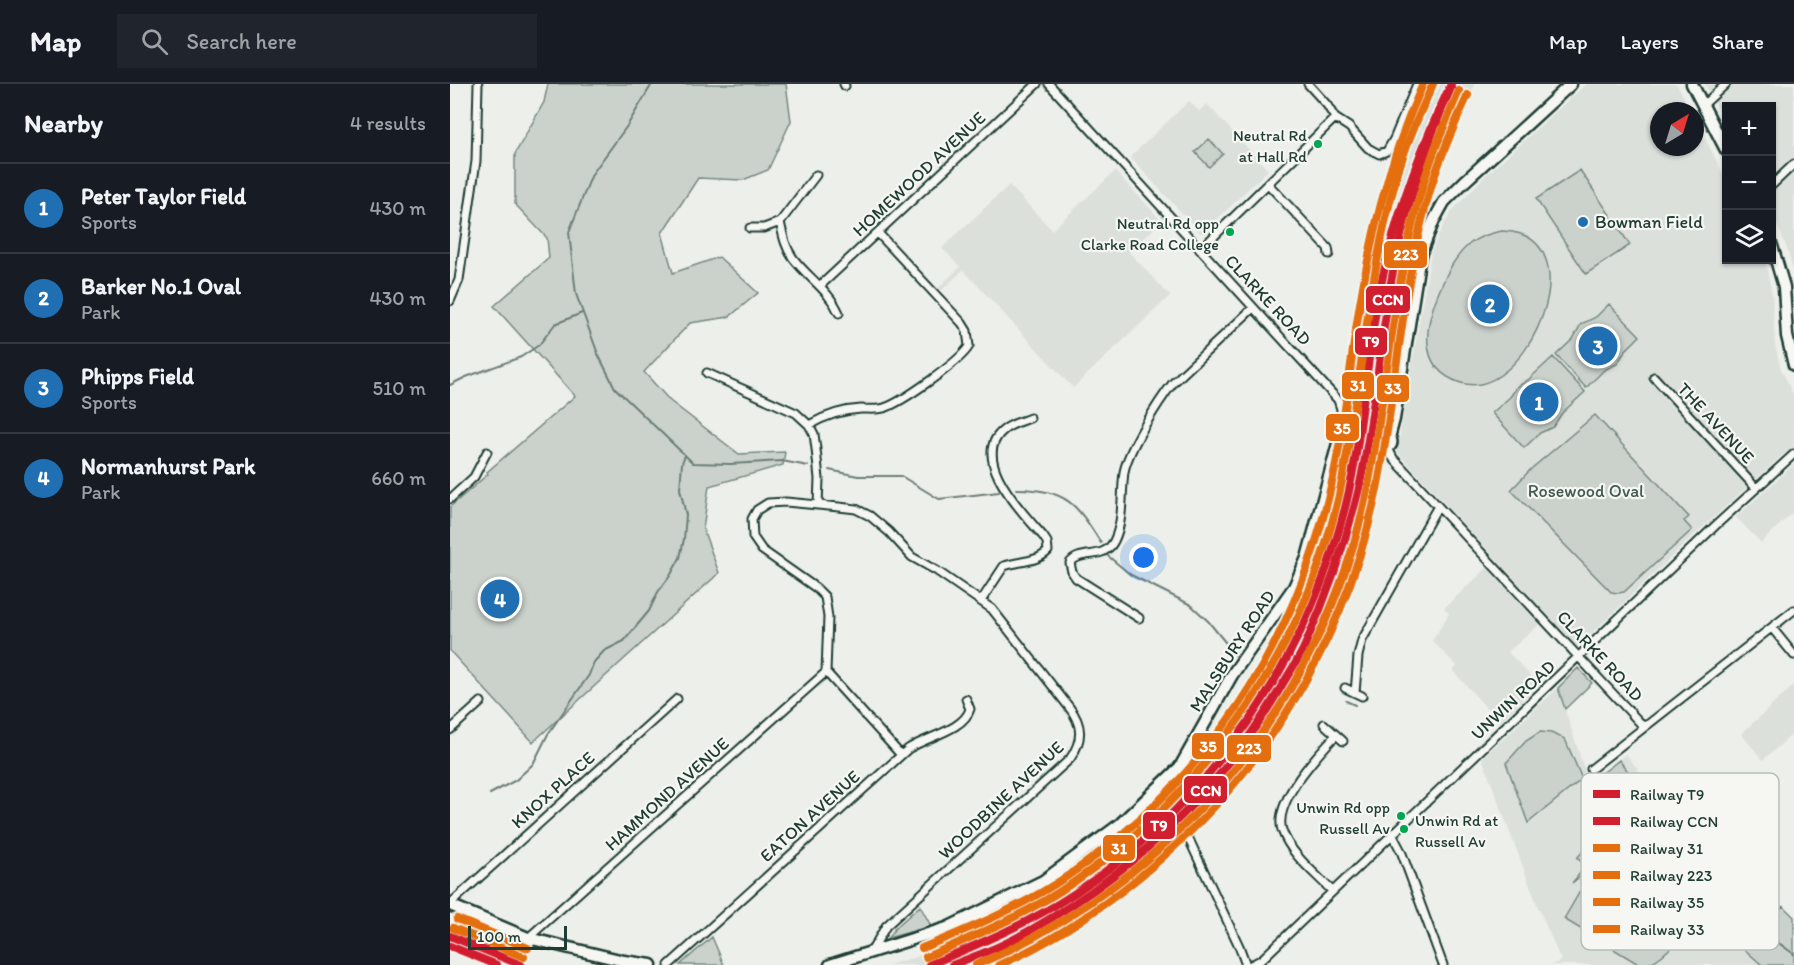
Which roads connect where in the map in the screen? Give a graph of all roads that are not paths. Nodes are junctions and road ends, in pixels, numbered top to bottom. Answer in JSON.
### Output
{"nodes":[{"id":1,"x":478,"y":84,"type":"edge"},
{"id":2,"x":1037,"y":84,"type":"edge"},
{"id":3,"x":1049,"y":84,"type":"edge"},
{"id":4,"x":1308,"y":84,"type":"edge"},
{"id":5,"x":1417,"y":84,"type":"edge"},
{"id":6,"x":1571,"y":84,"type":"edge"},
{"id":7,"x":1692,"y":84,"type":"edge"},
{"id":8,"x":1726,"y":84,"type":"edge"},
{"id":9,"x":1701,"y":102,"type":"edge"},
{"id":10,"x":1704,"y":104,"type":"edge"},
{"id":11,"x":1704,"y":107,"type":"edge"},
{"id":12,"x":1335,"y":118,"type":"junction"},
{"id":13,"x":1722,"y":142,"type":"edge"},
{"id":14,"x":1794,"y":164,"type":"edge"},
{"id":15,"x":816,"y":175,"type":"dead end"},
{"id":16,"x":1776,"y":181,"type":"edge"},
{"id":17,"x":1268,"y":184,"type":"junction"},
{"id":18,"x":780,"y":222,"type":"junction"},
{"id":19,"x":750,"y":228,"type":"dead end"},
{"id":20,"x":878,"y":233,"type":"junction"},
{"id":21,"x":1200,"y":250,"type":"junction"},
{"id":22,"x":1329,"y":255,"type":"dead end"},
{"id":23,"x":1776,"y":260,"type":"edge"},
{"id":24,"x":821,"y":285,"type":"junction"},
{"id":25,"x":450,"y":302,"type":"edge"},
{"id":26,"x":1253,"y":308,"type":"junction"},
{"id":27,"x":839,"y":313,"type":"dead end"},
{"id":28,"x":1794,"y":364,"type":"edge"},
{"id":29,"x":706,"y":374,"type":"dead end"},
{"id":30,"x":1654,"y":377,"type":"dead end"},
{"id":31,"x":1030,"y":418,"type":"dead end"},
{"id":32,"x":809,"y":425,"type":"junction"},
{"id":33,"x":1345,"y":437,"type":"junction"},
{"id":34,"x":1382,"y":442,"type":"junction"},
{"id":35,"x":487,"y":452,"type":"dead end"},
{"id":36,"x":1794,"y":454,"type":"edge"},
{"id":37,"x":1756,"y":488,"type":"junction"},
{"id":38,"x":450,"y":499,"type":"edge"},
{"id":39,"x":818,"y":505,"type":"junction"},
{"id":40,"x":1438,"y":506,"type":"junction"},
{"id":41,"x":981,"y":601,"type":"junction"},
{"id":42,"x":1794,"y":610,"type":"edge"},
{"id":43,"x":1139,"y":618,"type":"dead end"},
{"id":44,"x":1772,"y":628,"type":"junction"},
{"id":45,"x":1794,"y":655,"type":"edge"},
{"id":46,"x":1578,"y":658,"type":"junction"},
{"id":47,"x":826,"y":672,"type":"junction"},
{"id":48,"x":1345,"y":688,"type":"dead end"},
{"id":49,"x":677,"y":699,"type":"dead end"},
{"id":50,"x":966,"y":699,"type":"dead end"},
{"id":51,"x":481,"y":702,"type":"dead end"},
{"id":52,"x":1324,"y":724,"type":"dead end"},
{"id":53,"x":1644,"y":727,"type":"junction"},
{"id":54,"x":450,"y":730,"type":"edge"},
{"id":55,"x":1336,"y":735,"type":"junction"},
{"id":56,"x":1343,"y":741,"type":"dead end"},
{"id":57,"x":901,"y":755,"type":"junction"},
{"id":58,"x":1591,"y":769,"type":"dead end"},
{"id":59,"x":1392,"y":834,"type":"junction"},
{"id":60,"x":1187,"y":835,"type":"dead end"},
{"id":61,"x":1332,"y":891,"type":"junction"},
{"id":62,"x":450,"y":905,"type":"edge"},
{"id":63,"x":528,"y":938,"type":"junction"},
{"id":64,"x":871,"y":953,"type":"junction"},
{"id":65,"x":623,"y":963,"type":"edge"},
{"id":66,"x":651,"y":965,"type":"edge"},
{"id":67,"x":669,"y":965,"type":"edge"},
{"id":68,"x":830,"y":965,"type":"edge"},
{"id":69,"x":1246,"y":965,"type":"edge"},
{"id":70,"x":1251,"y":965,"type":"edge"},
{"id":71,"x":1443,"y":965,"type":"edge"}],
"edges":[{"from":1,"to":25,"type":"street"},
{"from":2,"to":20,"type":"street","name":"HOMEWOOD AVENUE"},
{"from":3,"to":21,"type":"street","name":"CLARKE ROAD"},
{"from":4,"to":12,"type":"street"},
{"from":5,"to":12,"type":"street"},
{"from":6,"to":34,"type":"street"},
{"from":7,"to":9,"type":"street"},
{"from":8,"to":10,"type":"street"},
{"from":11,"to":13,"type":"street"},
{"from":12,"to":17,"type":"street"},
{"from":14,"to":16,"type":"street"},
{"from":15,"to":18,"type":"street"},
{"from":17,"to":21,"type":"street"},
{"from":17,"to":22,"type":"street"},
{"from":18,"to":19,"type":"street"},
{"from":18,"to":24,"type":"street"},
{"from":20,"to":24,"type":"street","name":"HOMEWOOD AVENUE"},
{"from":20,"to":32,"type":"street"},
{"from":21,"to":26,"type":"street","name":"CLARKE ROAD"},
{"from":23,"to":28,"type":"street"},
{"from":24,"to":27,"type":"street"},
{"from":26,"to":33,"type":"street","name":"CLARKE ROAD"},
{"from":26,"to":43,"type":"street"},
{"from":29,"to":32,"type":"street"},
{"from":30,"to":37,"type":"street","name":"THE AVENUE"},
{"from":31,"to":41,"type":"street"},
{"from":32,"to":39,"type":"street"},
{"from":33,"to":34,"type":"street"},
{"from":33,"to":64,"type":"street","name":"MALSBURY ROAD"},
{"from":34,"to":40,"type":"street","name":"CLARKE ROAD"},
{"from":35,"to":38,"type":"street"},
{"from":36,"to":37,"type":"street","name":"UNWIN ROAD"},
{"from":37,"to":46,"type":"street","name":"UNWIN ROAD"},
{"from":39,"to":41,"type":"street","name":"WOODBINE AVENUE"},
{"from":39,"to":47,"type":"street","name":"WOODBINE AVENUE"},
{"from":40,"to":46,"type":"street","name":"CLARKE ROAD"},
{"from":40,"to":48,"type":"street"},
{"from":41,"to":64,"type":"street","name":"WOODBINE AVENUE"},
{"from":42,"to":44,"type":"street"},
{"from":44,"to":45,"type":"street"},
{"from":44,"to":53,"type":"street"},
{"from":46,"to":53,"type":"street","name":"CLARKE ROAD"},
{"from":46,"to":59,"type":"street","name":"UNWIN ROAD"},
{"from":47,"to":57,"type":"street"},
{"from":47,"to":63,"type":"street","name":"HAMMOND AVENUE"},
{"from":49,"to":62,"type":"street","name":"KNOX PLACE"},
{"from":50,"to":57,"type":"street","name":"EATON AVENUE"},
{"from":51,"to":54,"type":"street"},
{"from":52,"to":55,"type":"street"},
{"from":53,"to":58,"type":"street"},
{"from":55,"to":56,"type":"street"},
{"from":55,"to":61,"type":"street"},
{"from":57,"to":67,"type":"street","name":"EATON AVENUE"},
{"from":59,"to":61,"type":"street","name":"UNWIN ROAD"},
{"from":59,"to":71,"type":"street"},
{"from":60,"to":69,"type":"street"},
{"from":61,"to":70,"type":"street","name":"UNWIN ROAD"},
{"from":62,"to":63,"type":"street"},
{"from":63,"to":65,"type":"street"},
{"from":64,"to":68,"type":"street","name":"MALSBURY ROAD"},
{"from":65,"to":66,"type":"street"}]}
